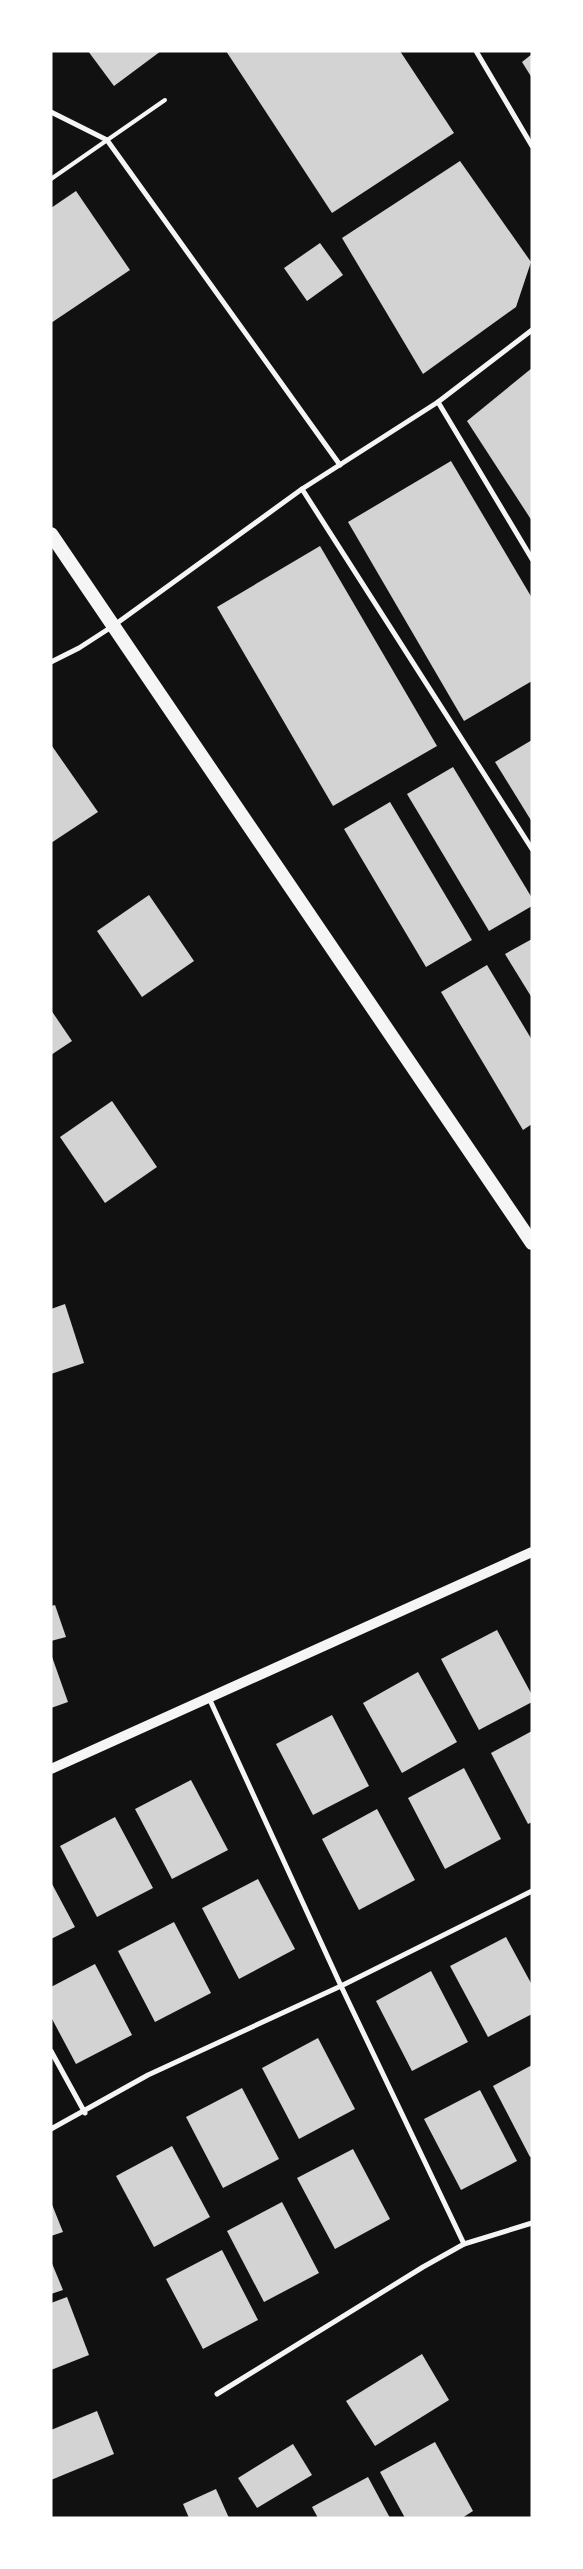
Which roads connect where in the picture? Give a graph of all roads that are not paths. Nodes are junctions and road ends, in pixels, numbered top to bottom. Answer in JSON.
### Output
{"nodes":[{"id":1,"x":476,"y":51,"type":"edge"},
{"id":2,"x":165,"y":100,"type":"dead end"},
{"id":3,"x":51,"y":112,"type":"edge"},
{"id":4,"x":107,"y":140,"type":"junction"},
{"id":5,"x":532,"y":146,"type":"edge"},
{"id":6,"x":51,"y":179,"type":"edge"},
{"id":7,"x":532,"y":330,"type":"edge"},
{"id":8,"x":438,"y":402,"type":"junction"},
{"id":9,"x":340,"y":465,"type":"junction"},
{"id":10,"x":302,"y":489,"type":"junction"},
{"id":11,"x":51,"y":534,"type":"edge"},
{"id":12,"x":532,"y":559,"type":"edge"},
{"id":13,"x":113,"y":626,"type":"junction"},
{"id":14,"x":51,"y":662,"type":"edge"},
{"id":15,"x":532,"y":849,"type":"edge"},
{"id":16,"x":532,"y":1243,"type":"edge"},
{"id":17,"x":532,"y":1552,"type":"edge"},
{"id":18,"x":209,"y":1698,"type":"junction"},
{"id":19,"x":51,"y":1769,"type":"edge"},
{"id":20,"x":532,"y":1891,"type":"edge"},
{"id":21,"x":341,"y":1986,"type":"junction"},
{"id":22,"x":51,"y":2051,"type":"edge"},
{"id":23,"x":84,"y":2113,"type":"junction"},
{"id":24,"x":51,"y":2129,"type":"edge"},
{"id":25,"x":532,"y":2223,"type":"edge"},
{"id":26,"x":464,"y":2244,"type":"junction"},
{"id":27,"x":217,"y":2394,"type":"dead end"}],
"edges":[{"from":1,"to":5,"type":"street"},
{"from":2,"to":4,"type":"lane"},
{"from":3,"to":4,"type":"street"},
{"from":4,"to":6,"type":"lane"},
{"from":4,"to":9,"type":"street"},
{"from":7,"to":8,"type":"street"},
{"from":8,"to":9,"type":"street"},
{"from":8,"to":12,"type":"street"},
{"from":9,"to":10,"type":"street"},
{"from":10,"to":13,"type":"street"},
{"from":10,"to":15,"type":"street"},
{"from":11,"to":13,"type":"highway"},
{"from":13,"to":14,"type":"street"},
{"from":13,"to":16,"type":"highway"},
{"from":17,"to":18,"type":"main road"},
{"from":18,"to":19,"type":"main road"},
{"from":18,"to":21,"type":"street"},
{"from":20,"to":21,"type":"street"},
{"from":21,"to":23,"type":"street"},
{"from":21,"to":26,"type":"street"},
{"from":22,"to":23,"type":"street"},
{"from":23,"to":24,"type":"street"},
{"from":25,"to":26,"type":"street"},
{"from":26,"to":27,"type":"street"}]}
